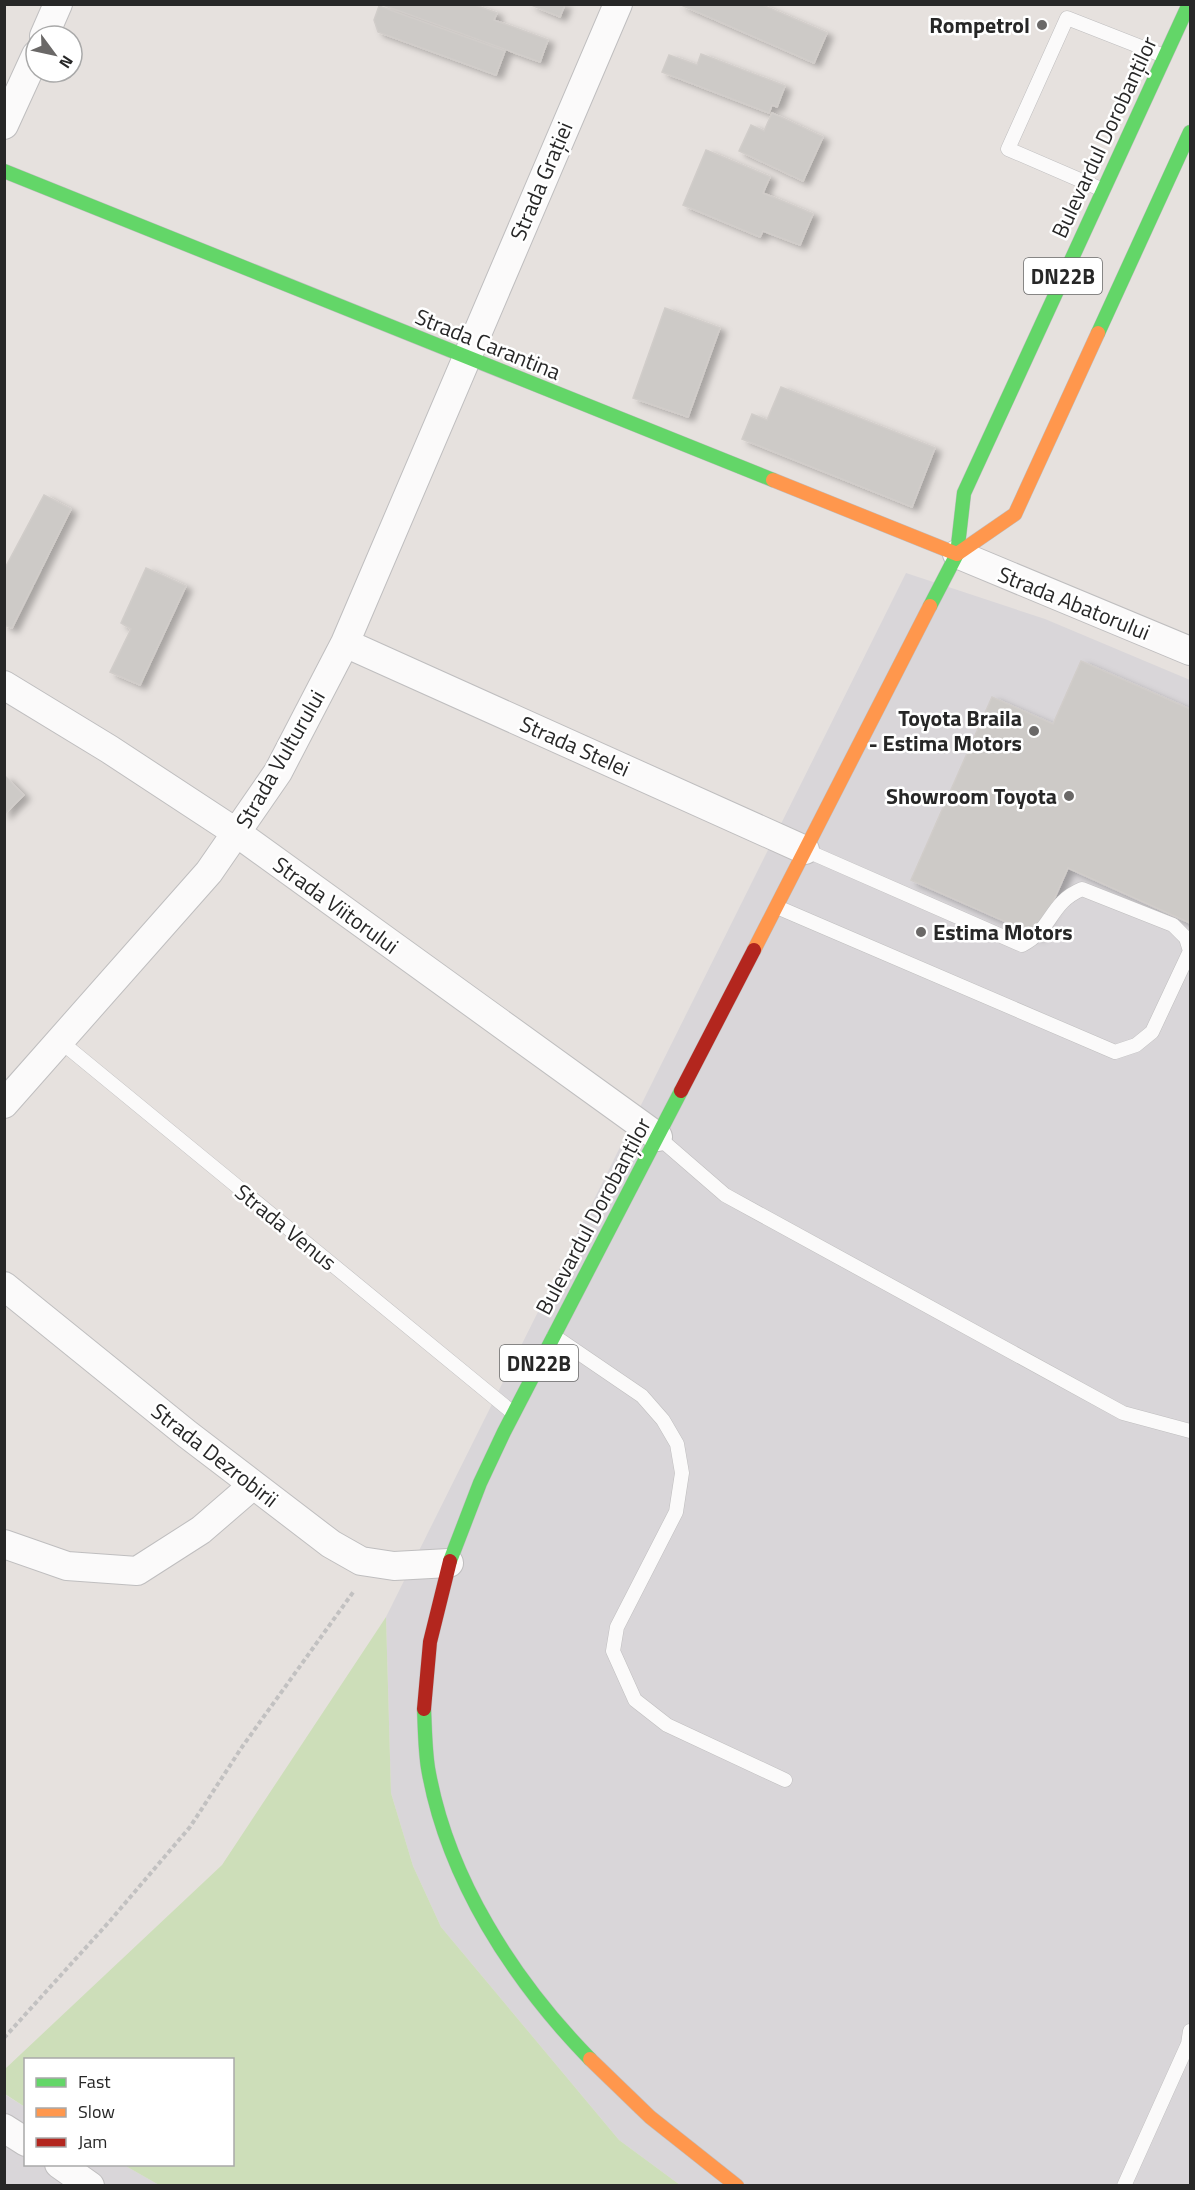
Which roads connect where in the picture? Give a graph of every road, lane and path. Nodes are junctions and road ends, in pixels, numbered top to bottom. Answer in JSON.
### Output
{"nodes":[{"id":1,"x":58,"y":4,"type":"edge"},
{"id":2,"x":618,"y":4,"type":"edge"},
{"id":3,"x":1189,"y":4,"type":"edge"},
{"id":4,"x":49,"y":24,"type":"edge"},
{"id":5,"x":1164,"y":56,"type":"junction"},
{"id":6,"x":24,"y":81,"type":"edge"},
{"id":7,"x":4,"y":125,"type":"edge"},
{"id":8,"x":1191,"y":132,"type":"edge"},
{"id":9,"x":4,"y":171,"type":"edge"},
{"id":10,"x":1102,"y":190,"type":"junction"},
{"id":11,"x":466,"y":357,"type":"junction"},
{"id":12,"x":957,"y":554,"type":"junction"},
{"id":13,"x":345,"y":643,"type":"junction"},
{"id":14,"x":1191,"y":651,"type":"edge"},
{"id":15,"x":4,"y":685,"type":"edge"},
{"id":16,"x":237,"y":833,"type":"junction"},
{"id":17,"x":805,"y":850,"type":"junction"},
{"id":18,"x":777,"y":907,"type":"junction"},
{"id":19,"x":60,"y":1041,"type":"junction"},
{"id":20,"x":4,"y":1104,"type":"edge"},
{"id":21,"x":658,"y":1137,"type":"junction"},
{"id":22,"x":4,"y":1286,"type":"edge"},
{"id":23,"x":554,"y":1336,"type":"junction"},
{"id":24,"x":513,"y":1412,"type":"junction"},
{"id":25,"x":1191,"y":1431,"type":"edge"},
{"id":26,"x":253,"y":1485,"type":"junction"},
{"id":27,"x":4,"y":1544,"type":"edge"},
{"id":28,"x":362,"y":1561,"type":"junction"},
{"id":29,"x":449,"y":1563,"type":"junction"},
{"id":30,"x":784,"y":1780,"type":"dead end"},
{"id":31,"x":1191,"y":2031,"type":"edge"},
{"id":32,"x":4,"y":2038,"type":"edge"},
{"id":33,"x":4,"y":2128,"type":"edge"},
{"id":34,"x":24,"y":2141,"type":"edge"},
{"id":35,"x":62,"y":2166,"type":"edge"},
{"id":36,"x":90,"y":2186,"type":"edge"},
{"id":37,"x":737,"y":2186,"type":"edge"},
{"id":38,"x":1124,"y":2186,"type":"edge"}],
"edges":[{"from":1,"to":4,"type":"street"},
{"from":2,"to":11,"type":"street","name":"Strada Grației"},
{"from":3,"to":5,"type":"main road","name":"Bulevardul Dorobanților","number":"DN22B"},
{"from":5,"to":10,"type":"main road","name":"Bulevardul Dorobanților","number":"DN22B"},
{"from":5,"to":10,"type":"lane"},
{"from":6,"to":7,"type":"street"},
{"from":8,"to":12,"type":"main road","name":"Bulevardul Dorobanților","number":"DN22B"},
{"from":9,"to":11,"type":"main road","name":"Strada Carantina"},
{"from":10,"to":12,"type":"main road","name":"Bulevardul Dorobanților","number":"DN22B"},
{"from":11,"to":12,"type":"main road","name":"Strada Carantina"},
{"from":11,"to":13,"type":"street","name":"Strada Vulturului"},
{"from":12,"to":14,"type":"street","name":"Strada Abatorului"},
{"from":12,"to":17,"type":"main road","name":"Bulevardul Dorobanților","number":"DN22B"},
{"from":13,"to":16,"type":"street","name":"Strada Vulturului"},
{"from":13,"to":17,"type":"street","name":"Strada Stelei"},
{"from":15,"to":16,"type":"street","name":"Strada Viitorului"},
{"from":16,"to":19,"type":"street","name":"Strada Vulturului"},
{"from":16,"to":21,"type":"street","name":"Strada Viitorului"},
{"from":17,"to":18,"type":"main road","name":"Bulevardul Dorobanților","number":"DN22B"},
{"from":17,"to":18,"type":"lane"},
{"from":18,"to":21,"type":"main road","name":"Bulevardul Dorobanților","number":"DN22B"},
{"from":19,"to":20,"type":"street","name":"Strada Vulturului"},
{"from":19,"to":24,"type":"lane","name":"Strada Venus"},
{"from":21,"to":23,"type":"main road","name":"Bulevardul Dorobanților","number":"DN22B"},
{"from":21,"to":25,"type":"lane"},
{"from":22,"to":26,"type":"street","name":"Strada Dezrobirii"},
{"from":23,"to":24,"type":"main road","name":"Bulevardul Dorobanților","number":"DN22B"},
{"from":23,"to":30,"type":"lane"},
{"from":24,"to":29,"type":"main road","name":"Bulevardul Dorobanților","number":"DN22B"},
{"from":26,"to":27,"type":"street"},
{"from":26,"to":28,"type":"street","name":"Strada Dezrobirii"},
{"from":28,"to":29,"type":"street","name":"Strada Dezrobirii"},
{"from":28,"to":32,"type":"path"},
{"from":29,"to":37,"type":"main road","name":"Bulevardul Dorobanților","number":"DN22B"},
{"from":31,"to":38,"type":"lane"},
{"from":33,"to":34,"type":"street"},
{"from":35,"to":36,"type":"street"}]}
